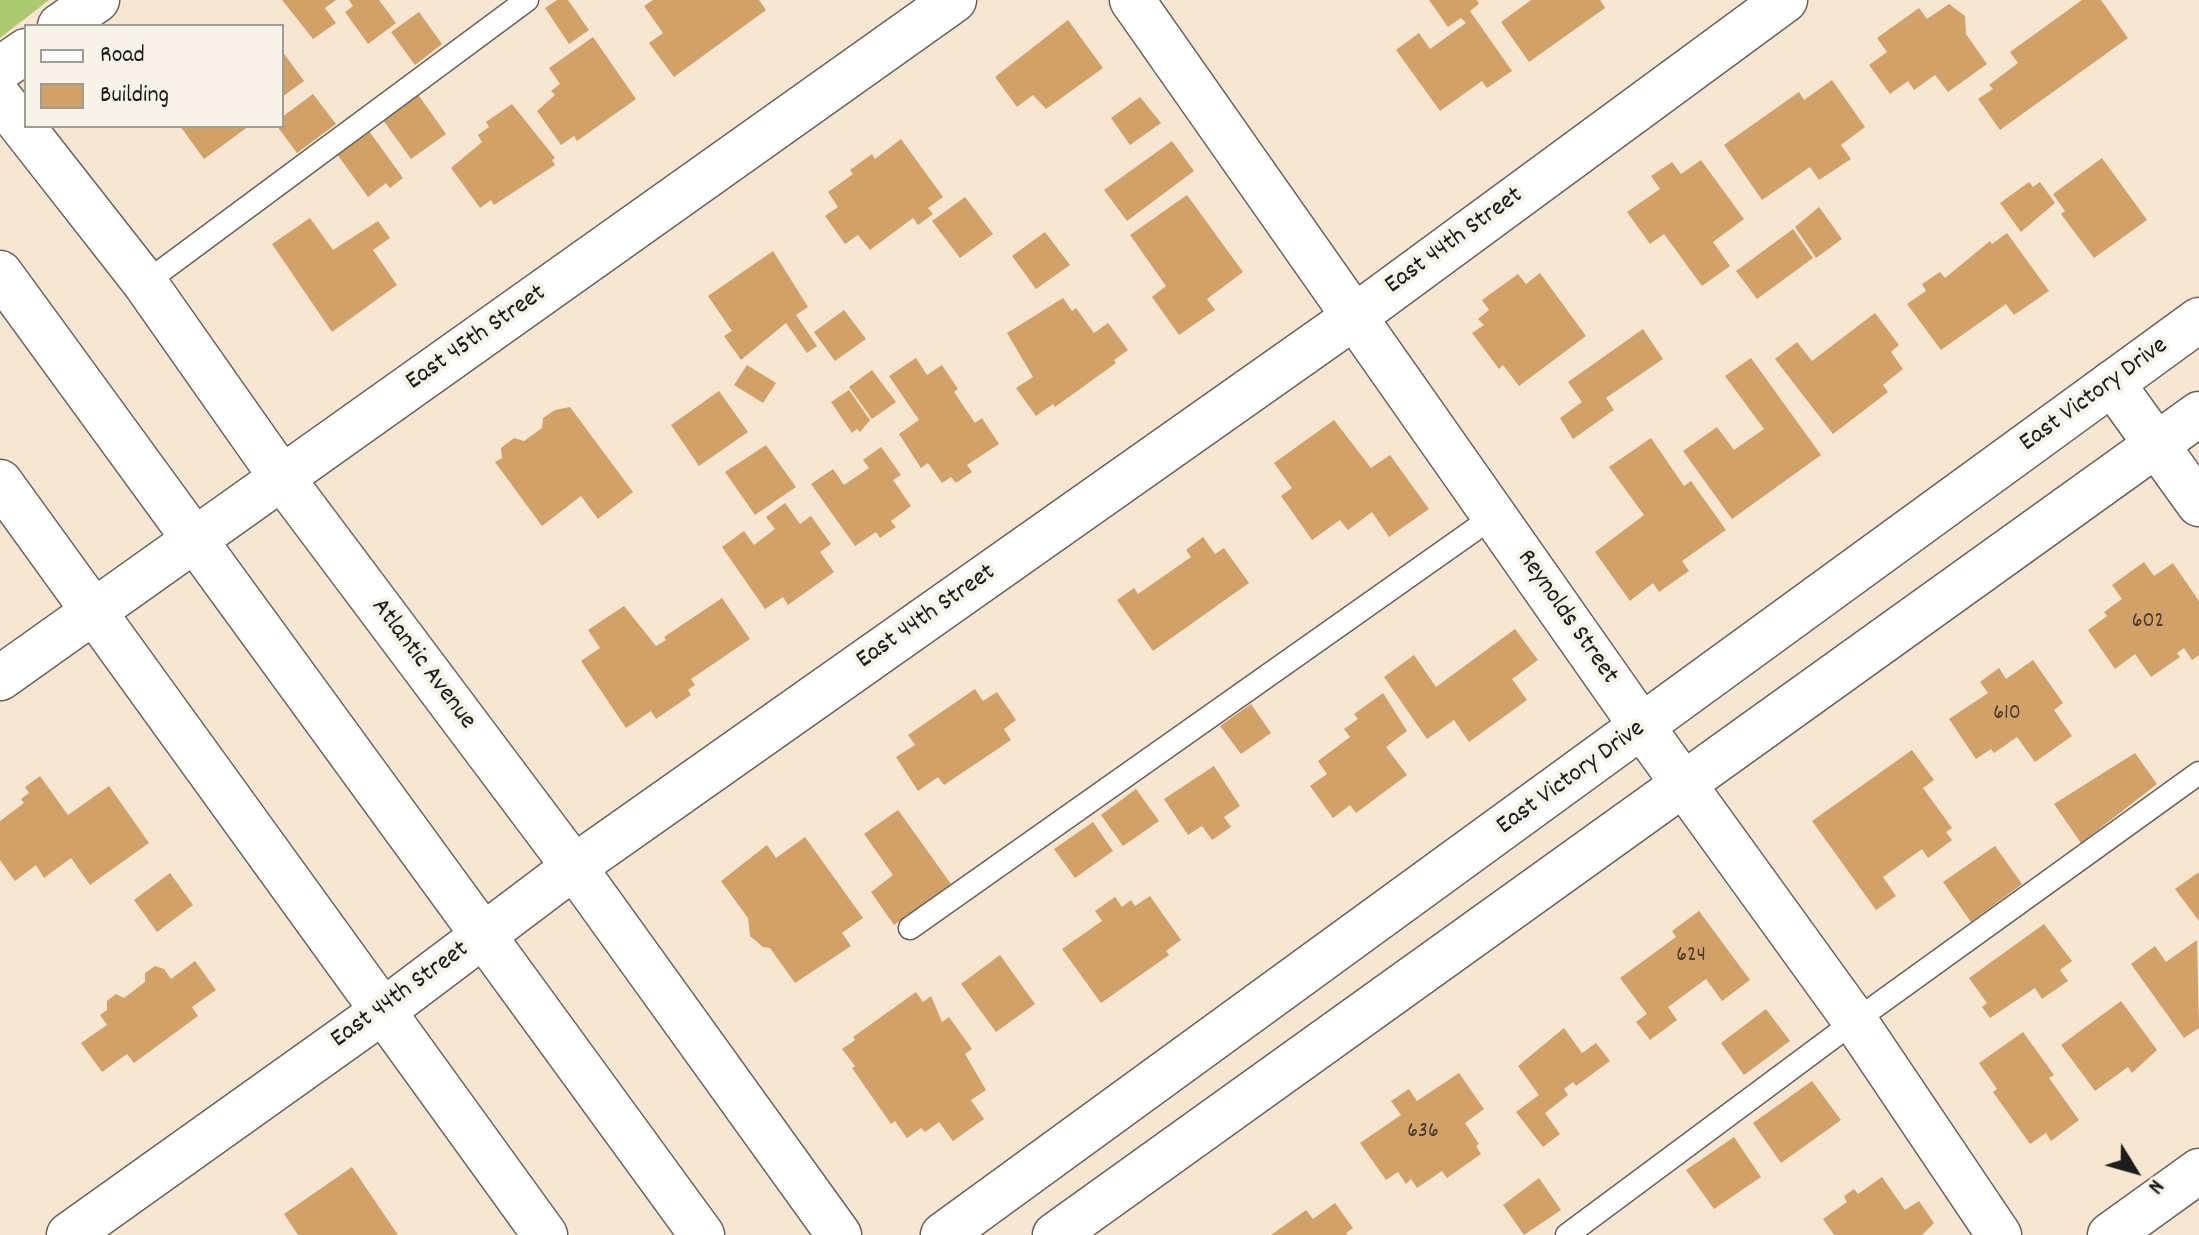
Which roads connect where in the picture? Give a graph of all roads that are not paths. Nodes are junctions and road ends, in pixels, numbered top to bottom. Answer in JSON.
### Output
{"nodes":[{"id":1,"x":97,"y":0,"type":"edge"},
{"id":2,"x":527,"y":0,"type":"edge"},
{"id":3,"x":954,"y":0,"type":"edge"},
{"id":4,"x":1132,"y":0,"type":"edge"},
{"id":5,"x":1785,"y":0,"type":"edge"},
{"id":6,"x":63,"y":24,"type":"edge"},
{"id":7,"x":24,"y":52,"type":"edge"},
{"id":8,"x":0,"y":69,"type":"edge"},
{"id":9,"x":0,"y":98,"type":"edge"},
{"id":10,"x":0,"y":273,"type":"edge"},
{"id":11,"x":145,"y":283,"type":"junction"},
{"id":12,"x":1354,"y":317,"type":"junction"},
{"id":13,"x":2199,"y":320,"type":"edge"},
{"id":14,"x":2112,"y":383,"type":"junction"},
{"id":15,"x":2199,"y":414,"type":"edge"},
{"id":16,"x":2155,"y":443,"type":"junction"},
{"id":17,"x":282,"y":478,"type":"junction"},
{"id":18,"x":0,"y":482,"type":"edge"},
{"id":19,"x":2199,"y":504,"type":"edge"},
{"id":20,"x":1494,"y":516,"type":"junction"},
{"id":21,"x":195,"y":539,"type":"junction"},
{"id":22,"x":94,"y":611,"type":"junction"},
{"id":23,"x":0,"y":678,"type":"edge"},
{"id":24,"x":1643,"y":728,"type":"junction"},
{"id":25,"x":2199,"y":773,"type":"edge"},
{"id":26,"x":1687,"y":784,"type":"junction"},
{"id":27,"x":574,"y":867,"type":"junction"},
{"id":28,"x":910,"y":928,"type":"dead end"},
{"id":29,"x":484,"y":935,"type":"junction"},
{"id":30,"x":383,"y":1011,"type":"junction"},
{"id":31,"x":1855,"y":1021,"type":"junction"},
{"id":32,"x":2199,"y":1171,"type":"edge"},
{"id":33,"x":69,"y":1235,"type":"edge"},
{"id":34,"x":545,"y":1235,"type":"edge"},
{"id":35,"x":702,"y":1235,"type":"edge"},
{"id":36,"x":839,"y":1235,"type":"edge"},
{"id":37,"x":943,"y":1235,"type":"edge"},
{"id":38,"x":1055,"y":1235,"type":"edge"},
{"id":39,"x":1567,"y":1235,"type":"edge"},
{"id":40,"x":1999,"y":1235,"type":"edge"},
{"id":41,"x":2110,"y":1235,"type":"edge"}],
"edges":[{"from":1,"to":6,"type":"street"},
{"from":2,"to":11,"type":"lane"},
{"from":3,"to":17,"type":"street","name":"East 45th Street"},
{"from":4,"to":12,"type":"street","name":"Reynolds Street"},
{"from":5,"to":12,"type":"street","name":"East 44th Street"},
{"from":7,"to":8,"type":"street"},
{"from":9,"to":11,"type":"street","name":"Atlantic Avenue"},
{"from":10,"to":21,"type":"street"},
{"from":11,"to":17,"type":"street","name":"Atlantic Avenue"},
{"from":12,"to":20,"type":"street","name":"Reynolds Street"},
{"from":12,"to":27,"type":"street","name":"East 44th Street"},
{"from":13,"to":14,"type":"street","name":"East Victory Drive"},
{"from":14,"to":16,"type":"street"},
{"from":14,"to":24,"type":"street","name":"East Victory Drive"},
{"from":15,"to":16,"type":"street"},
{"from":16,"to":19,"type":"street"},
{"from":16,"to":26,"type":"street"},
{"from":17,"to":21,"type":"street","name":"East 45th Street"},
{"from":17,"to":27,"type":"street","name":"Atlantic Avenue"},
{"from":18,"to":22,"type":"street"},
{"from":20,"to":24,"type":"street","name":"Reynolds Street"},
{"from":20,"to":28,"type":"lane"},
{"from":21,"to":22,"type":"street","name":"East 45th Street"},
{"from":21,"to":29,"type":"street"},
{"from":22,"to":23,"type":"street","name":"East 45th Street"},
{"from":22,"to":30,"type":"street"},
{"from":24,"to":26,"type":"street","name":"Reynolds Street"},
{"from":24,"to":37,"type":"street","name":"East Victory Drive"},
{"from":25,"to":31,"type":"lane"},
{"from":26,"to":31,"type":"street","name":"Reynolds Street"},
{"from":26,"to":38,"type":"street"},
{"from":27,"to":29,"type":"street","name":"East 44th Street"},
{"from":27,"to":36,"type":"street","name":"Atlantic Avenue"},
{"from":29,"to":30,"type":"street","name":"East 44th Street"},
{"from":29,"to":35,"type":"street"},
{"from":30,"to":33,"type":"street","name":"East 44th Street"},
{"from":30,"to":34,"type":"street"},
{"from":31,"to":39,"type":"lane"},
{"from":31,"to":40,"type":"street","name":"Reynolds Street"},
{"from":32,"to":41,"type":"street"}]}
